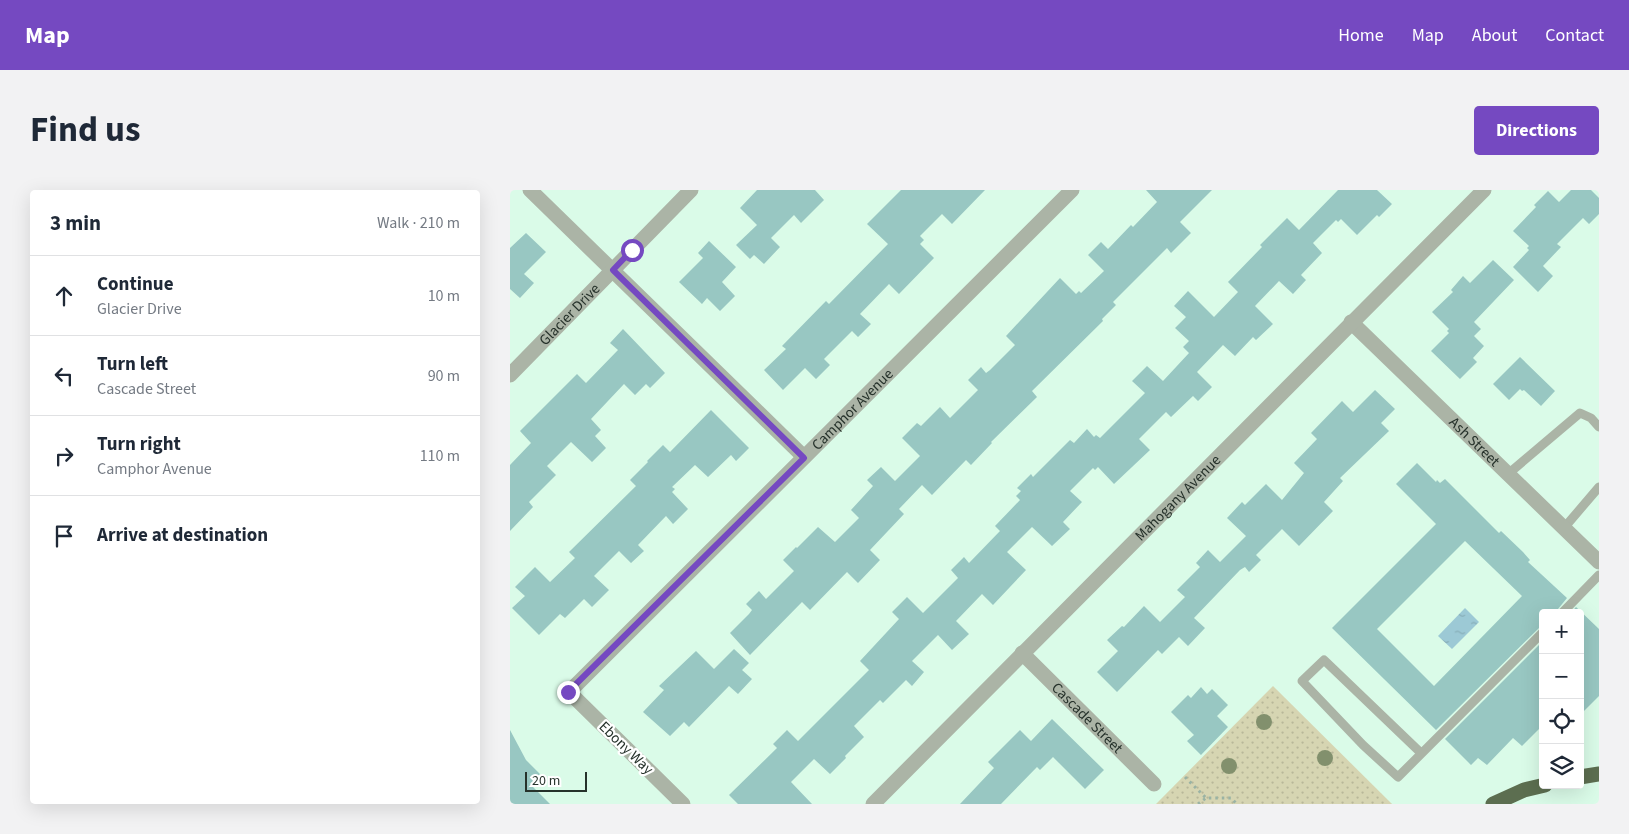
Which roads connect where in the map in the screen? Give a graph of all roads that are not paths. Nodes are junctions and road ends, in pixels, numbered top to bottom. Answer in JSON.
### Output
{"nodes":[{"id":1,"x":530,"y":190,"type":"edge"},
{"id":2,"x":691,"y":190,"type":"edge"},
{"id":3,"x":1072,"y":190,"type":"edge"},
{"id":4,"x":1484,"y":190,"type":"edge"},
{"id":5,"x":613,"y":270,"type":"junction"},
{"id":6,"x":1351,"y":322,"type":"junction"},
{"id":7,"x":510,"y":375,"type":"edge"},
{"id":8,"x":1599,"y":427,"type":"edge"},
{"id":9,"x":804,"y":458,"type":"junction"},
{"id":10,"x":1508,"y":474,"type":"junction"},
{"id":11,"x":1599,"y":487,"type":"edge"},
{"id":12,"x":1564,"y":528,"type":"junction"},
{"id":13,"x":1599,"y":562,"type":"edge"},
{"id":14,"x":1599,"y":576,"type":"edge"},
{"id":15,"x":1566,"y":609,"type":"edge"},
{"id":16,"x":1539,"y":636,"type":"edge"},
{"id":17,"x":1022,"y":652,"type":"junction"},
{"id":18,"x":568,"y":692,"type":"joint"},
{"id":19,"x":1421,"y":754,"type":"junction"},
{"id":20,"x":1599,"y":774,"type":"edge"},
{"id":21,"x":1584,"y":776,"type":"edge"},
{"id":22,"x":1154,"y":784,"type":"dead end"},
{"id":23,"x":1539,"y":786,"type":"edge"},
{"id":24,"x":683,"y":804,"type":"edge"},
{"id":25,"x":873,"y":804,"type":"edge"},
{"id":26,"x":1494,"y":804,"type":"edge"}],
"edges":[{"from":1,"to":5,"type":"street"},
{"from":2,"to":5,"type":"street","name":"Glacier Drive"},
{"from":3,"to":9,"type":"street","name":"Camphor Avenue"},
{"from":4,"to":6,"type":"street","name":"Mahogany Avenue"},
{"from":5,"to":7,"type":"street","name":"Glacier Drive"},
{"from":5,"to":9,"type":"street"},
{"from":6,"to":10,"type":"street","name":"Ash Street"},
{"from":6,"to":17,"type":"street","name":"Mahogany Avenue"},
{"from":8,"to":10,"type":"lane"},
{"from":9,"to":18,"type":"street","name":"Camphor Avenue"},
{"from":10,"to":12,"type":"street","name":"Ash Street"},
{"from":11,"to":12,"type":"lane"},
{"from":12,"to":13,"type":"street","name":"Ash Street"},
{"from":14,"to":15,"type":"lane"},
{"from":16,"to":19,"type":"lane"},
{"from":17,"to":22,"type":"street","name":"Cascade Street"},
{"from":17,"to":25,"type":"street","name":"Mahogany Avenue"},
{"from":18,"to":24,"type":"street","name":"Ebony Way"},
{"from":19,"to":19,"type":"lane"},
{"from":20,"to":21,"type":"highway"},
{"from":23,"to":26,"type":"highway"}]}
